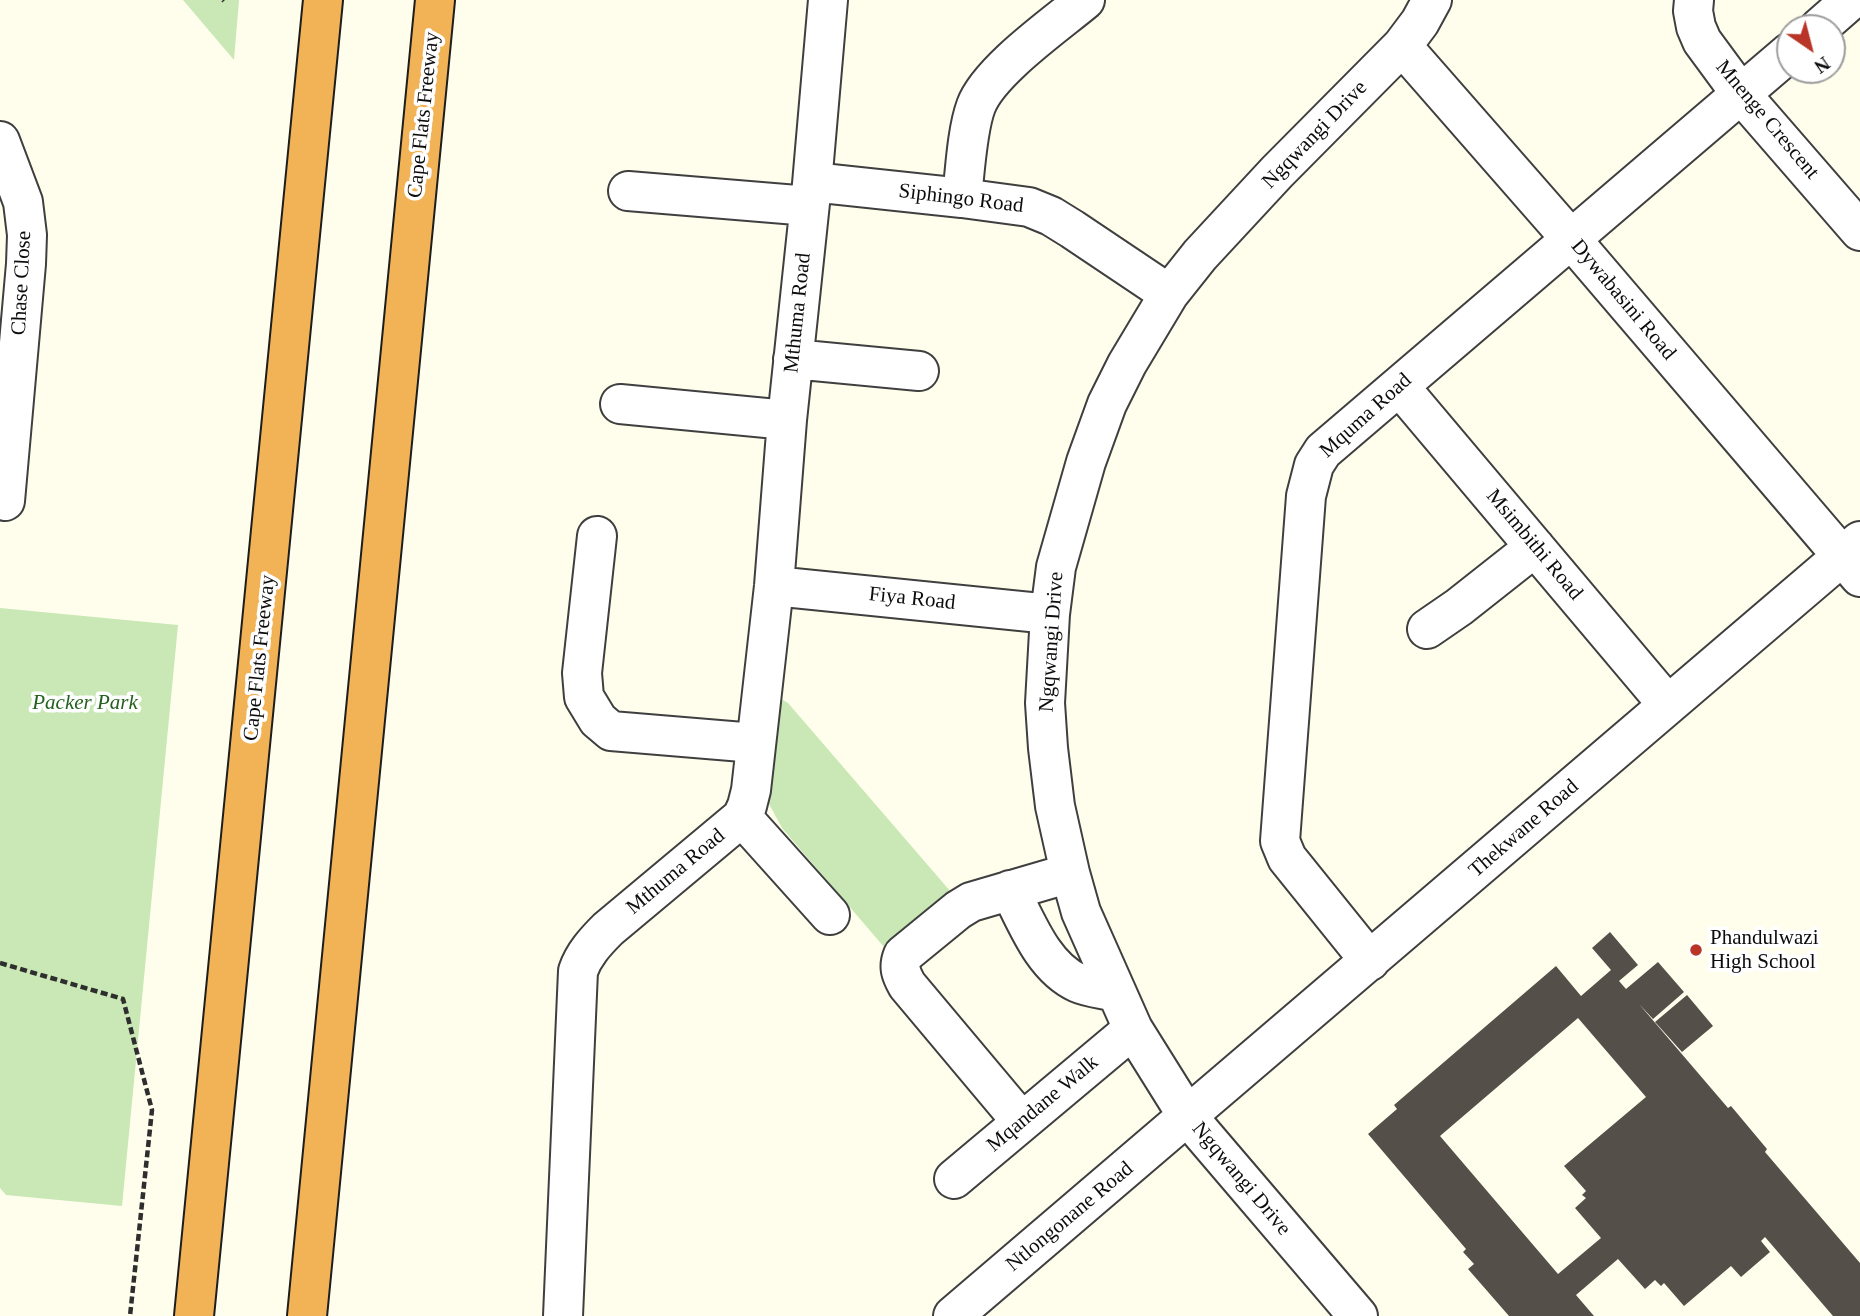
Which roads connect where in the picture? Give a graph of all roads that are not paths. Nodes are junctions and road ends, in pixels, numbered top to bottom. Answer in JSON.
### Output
{"nodes":[{"id":1,"x":323,"y":0,"type":"edge"},
{"id":2,"x":435,"y":0,"type":"edge"},
{"id":3,"x":828,"y":0,"type":"edge"},
{"id":4,"x":1085,"y":0,"type":"edge"},
{"id":5,"x":1432,"y":0,"type":"edge"},
{"id":6,"x":1694,"y":0,"type":"edge"},
{"id":7,"x":1851,"y":0,"type":"edge"},
{"id":8,"x":1835,"y":14,"type":"edge"},
{"id":9,"x":1402,"y":46,"type":"junction"},
{"id":10,"x":1776,"y":64,"type":"edge"},
{"id":11,"x":1741,"y":94,"type":"junction"},
{"id":12,"x":1,"y":149,"type":"edge"},
{"id":13,"x":628,"y":191,"type":"dead end"},
{"id":14,"x":810,"y":195,"type":"junction"},
{"id":15,"x":962,"y":198,"type":"junction"},
{"id":16,"x":1860,"y":231,"type":"edge"},
{"id":17,"x":1571,"y":239,"type":"junction"},
{"id":18,"x":1169,"y":294,"type":"junction"},
{"id":19,"x":793,"y":359,"type":"junction"},
{"id":20,"x":919,"y":372,"type":"dead end"},
{"id":21,"x":1399,"y":386,"type":"junction"},
{"id":22,"x":620,"y":404,"type":"dead end"},
{"id":23,"x":787,"y":420,"type":"junction"},
{"id":24,"x":5,"y":501,"type":"dead end"},
{"id":25,"x":597,"y":536,"type":"dead end"},
{"id":26,"x":1535,"y":547,"type":"junction"},
{"id":27,"x":1854,"y":558,"type":"edge"},
{"id":28,"x":774,"y":586,"type":"junction"},
{"id":29,"x":1050,"y":614,"type":"junction"},
{"id":30,"x":1427,"y":629,"type":"dead end"},
{"id":31,"x":1668,"y":705,"type":"junction"},
{"id":32,"x":755,"y":743,"type":"junction"},
{"id":33,"x":742,"y":817,"type":"junction"},
{"id":34,"x":1070,"y":873,"type":"junction"},
{"id":35,"x":1010,"y":890,"type":"junction"},
{"id":36,"x":830,"y":915,"type":"dead end"},
{"id":37,"x":1370,"y":961,"type":"junction"},
{"id":38,"x":1116,"y":992,"type":"junction"},
{"id":39,"x":1133,"y":1029,"type":"junction"},
{"id":40,"x":1188,"y":1117,"type":"junction"},
{"id":41,"x":1022,"y":1122,"type":"junction"},
{"id":42,"x":954,"y":1179,"type":"dead end"},
{"id":43,"x":194,"y":1316,"type":"edge"},
{"id":44,"x":307,"y":1316,"type":"edge"},
{"id":45,"x":563,"y":1316,"type":"edge"},
{"id":46,"x":953,"y":1316,"type":"edge"},
{"id":47,"x":1358,"y":1316,"type":"edge"}],
"edges":[{"from":1,"to":43,"type":"highway","name":"Cape Flats Freeway"},
{"from":2,"to":44,"type":"highway","name":"Cape Flats Freeway"},
{"from":3,"to":14,"type":"street","name":"Mthuma Road"},
{"from":4,"to":15,"type":"street"},
{"from":5,"to":9,"type":"street","name":"Ngqwangi Drive"},
{"from":6,"to":11,"type":"street","name":"Mnenge Crescent"},
{"from":7,"to":8,"type":"street"},
{"from":9,"to":17,"type":"street","name":"Dywabasini Road"},
{"from":9,"to":18,"type":"street","name":"Ngqwangi Drive"},
{"from":10,"to":11,"type":"street","name":"Mquma Road"},
{"from":11,"to":16,"type":"street","name":"Mnenge Crescent"},
{"from":11,"to":17,"type":"street","name":"Mquma Road"},
{"from":12,"to":24,"type":"street","name":"Chase Close"},
{"from":13,"to":14,"type":"street"},
{"from":14,"to":15,"type":"street","name":"Siphingo Road"},
{"from":14,"to":19,"type":"street","name":"Mthuma Road"},
{"from":15,"to":18,"type":"street","name":"Siphingo Road"},
{"from":17,"to":21,"type":"street","name":"Mquma Road"},
{"from":17,"to":27,"type":"street","name":"Dywabasini Road"},
{"from":18,"to":29,"type":"street","name":"Ngqwangi Drive"},
{"from":19,"to":20,"type":"street"},
{"from":19,"to":23,"type":"street","name":"Mthuma Road"},
{"from":21,"to":26,"type":"street","name":"Msimbithi Road"},
{"from":21,"to":37,"type":"street","name":"Mquma Road"},
{"from":22,"to":23,"type":"street"},
{"from":23,"to":28,"type":"street","name":"Mthuma Road"},
{"from":25,"to":32,"type":"street"},
{"from":26,"to":30,"type":"street"},
{"from":26,"to":31,"type":"street","name":"Msimbithi Road"},
{"from":27,"to":31,"type":"street","name":"Thekwane Road"},
{"from":28,"to":29,"type":"street","name":"Fiya Road"},
{"from":28,"to":32,"type":"street","name":"Mthuma Road"},
{"from":29,"to":34,"type":"street","name":"Ngqwangi Drive"},
{"from":31,"to":37,"type":"street","name":"Thekwane Road"},
{"from":32,"to":33,"type":"street","name":"Mthuma Road"},
{"from":33,"to":36,"type":"street"},
{"from":33,"to":45,"type":"street","name":"Mthuma Road"},
{"from":34,"to":35,"type":"street"},
{"from":34,"to":38,"type":"street","name":"Ngqwangi Drive"},
{"from":35,"to":38,"type":"street"},
{"from":35,"to":41,"type":"street"},
{"from":37,"to":40,"type":"street","name":"Thekwane Road"},
{"from":38,"to":39,"type":"street","name":"Ngqwangi Drive"},
{"from":39,"to":40,"type":"street","name":"Ngqwangi Drive"},
{"from":39,"to":41,"type":"street","name":"Mqandane Walk"},
{"from":40,"to":46,"type":"street","name":"Ntlongonane Road"},
{"from":40,"to":47,"type":"street","name":"Ngqwangi Drive"},
{"from":41,"to":42,"type":"street","name":"Mqandane Walk"}]}
